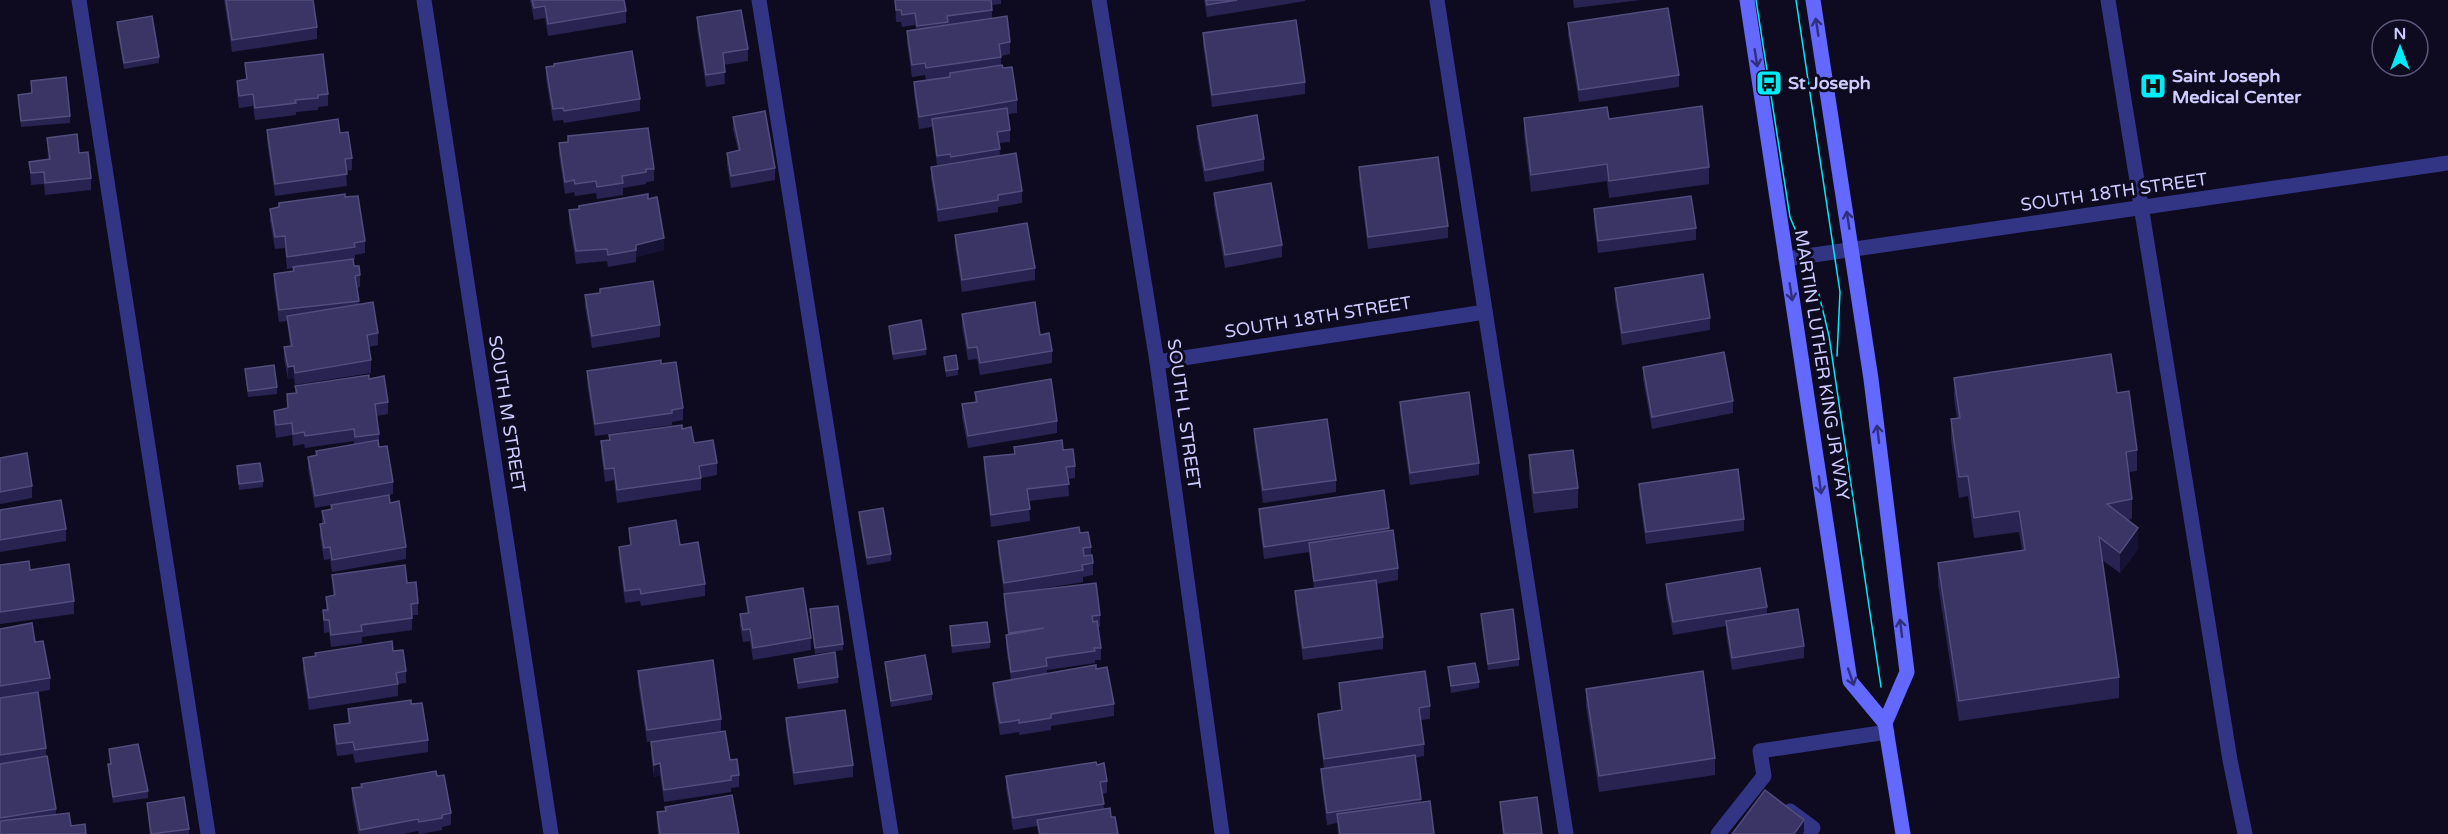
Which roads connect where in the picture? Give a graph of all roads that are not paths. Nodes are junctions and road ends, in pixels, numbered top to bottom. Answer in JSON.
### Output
{"nodes":[{"id":1,"x":79,"y":0,"type":"edge"},
{"id":2,"x":424,"y":0,"type":"edge"},
{"id":3,"x":759,"y":0,"type":"edge"},
{"id":4,"x":1099,"y":0,"type":"edge"},
{"id":5,"x":1437,"y":0,"type":"edge"},
{"id":6,"x":1748,"y":0,"type":"edge"},
{"id":7,"x":1813,"y":0,"type":"edge"},
{"id":8,"x":2108,"y":0,"type":"edge"},
{"id":9,"x":2448,"y":163,"type":"edge"},
{"id":10,"x":2142,"y":207,"type":"junction"},
{"id":11,"x":1852,"y":249,"type":"junction"},
{"id":12,"x":1786,"y":259,"type":"junction"},
{"id":13,"x":1485,"y":312,"type":"junction"},
{"id":14,"x":1157,"y":362,"type":"junction"},
{"id":15,"x":1886,"y":728,"type":"junction"},
{"id":16,"x":1766,"y":793,"type":"junction"},
{"id":17,"x":1732,"y":817,"type":"junction"},
{"id":18,"x":1746,"y":828,"type":"edge"},
{"id":19,"x":208,"y":834,"type":"edge"},
{"id":20,"x":551,"y":834,"type":"edge"},
{"id":21,"x":891,"y":834,"type":"edge"},
{"id":22,"x":1222,"y":834,"type":"edge"},
{"id":23,"x":1566,"y":834,"type":"edge"},
{"id":24,"x":1718,"y":834,"type":"edge"},
{"id":25,"x":1808,"y":834,"type":"edge"},
{"id":26,"x":1903,"y":834,"type":"edge"},
{"id":27,"x":2245,"y":834,"type":"edge"}],
"edges":[{"from":1,"to":19,"type":"street"},
{"from":2,"to":20,"type":"street","name":"SOUTH M STREET"},
{"from":3,"to":21,"type":"street"},
{"from":4,"to":14,"type":"street","name":"SOUTH L STREET"},
{"from":5,"to":13,"type":"street"},
{"from":6,"to":12,"type":"main road","name":"MARTIN LUTHER KING JR WAY","one_way":true},
{"from":11,"to":7,"type":"main road","one_way":true},
{"from":8,"to":10,"type":"street"},
{"from":9,"to":10,"type":"street","name":"SOUTH 18TH STREET"},
{"from":10,"to":11,"type":"street","name":"SOUTH 18TH STREET"},
{"from":10,"to":27,"type":"street"},
{"from":11,"to":12,"type":"street","name":"SOUTH 18TH STREET"},
{"from":15,"to":11,"type":"main road","one_way":true},
{"from":12,"to":15,"type":"main road","name":"MARTIN LUTHER KING JR WAY","one_way":true},
{"from":13,"to":14,"type":"street","name":"SOUTH 18TH STREET"},
{"from":13,"to":23,"type":"street"},
{"from":14,"to":22,"type":"street","name":"SOUTH L STREET"},
{"from":15,"to":16,"type":"street"},
{"from":15,"to":26,"type":"main road"},
{"from":16,"to":17,"type":"street"},
{"from":16,"to":25,"type":"street"},
{"from":17,"to":18,"type":"street"},
{"from":17,"to":24,"type":"street"}]}
